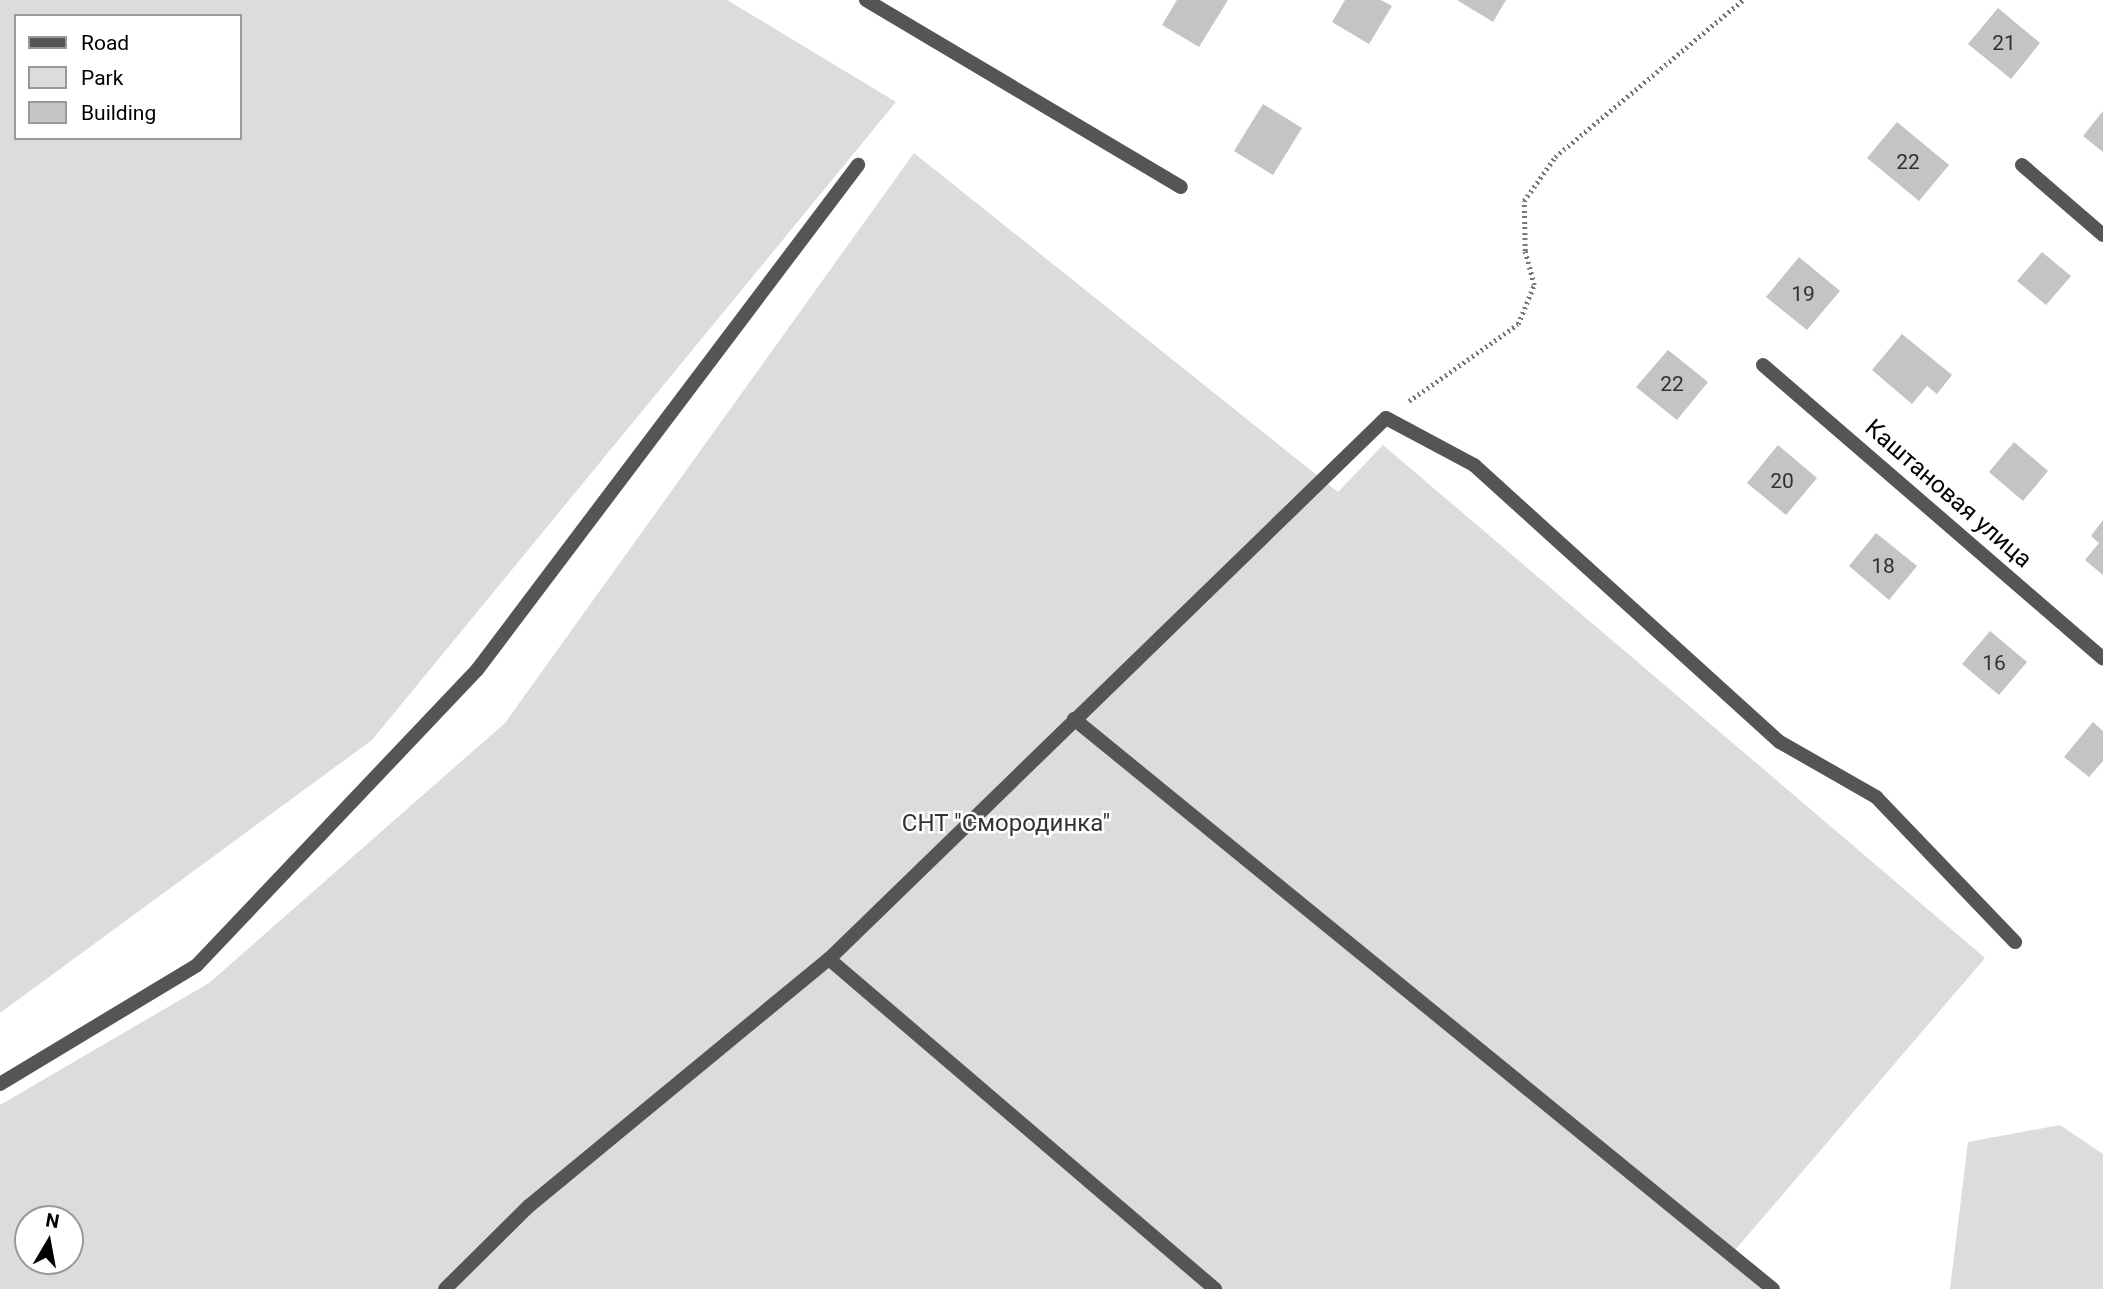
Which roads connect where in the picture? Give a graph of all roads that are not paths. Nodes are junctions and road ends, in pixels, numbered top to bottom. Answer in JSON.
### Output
{"nodes":[{"id":1,"x":866,"y":0,"type":"edge"},
{"id":2,"x":858,"y":165,"type":"dead end"},
{"id":3,"x":2022,"y":165,"type":"dead end"},
{"id":4,"x":1181,"y":187,"type":"dead end"},
{"id":5,"x":2103,"y":235,"type":"edge"},
{"id":6,"x":1763,"y":365,"type":"dead end"},
{"id":7,"x":2103,"y":657,"type":"edge"},
{"id":8,"x":1074,"y":719,"type":"junction"},
{"id":9,"x":2015,"y":942,"type":"dead end"},
{"id":10,"x":829,"y":959,"type":"junction"},
{"id":11,"x":0,"y":1084,"type":"edge"},
{"id":12,"x":445,"y":1289,"type":"edge"},
{"id":13,"x":1215,"y":1289,"type":"edge"},
{"id":14,"x":1773,"y":1289,"type":"edge"}],
"edges":[{"from":1,"to":4,"type":"street"},
{"from":2,"to":11,"type":"street"},
{"from":3,"to":5,"type":"street"},
{"from":6,"to":7,"type":"street","name":"Каштановая улица"},
{"from":8,"to":9,"type":"street"},
{"from":8,"to":10,"type":"street"},
{"from":8,"to":14,"type":"street"},
{"from":10,"to":12,"type":"street"},
{"from":10,"to":13,"type":"street"}]}
